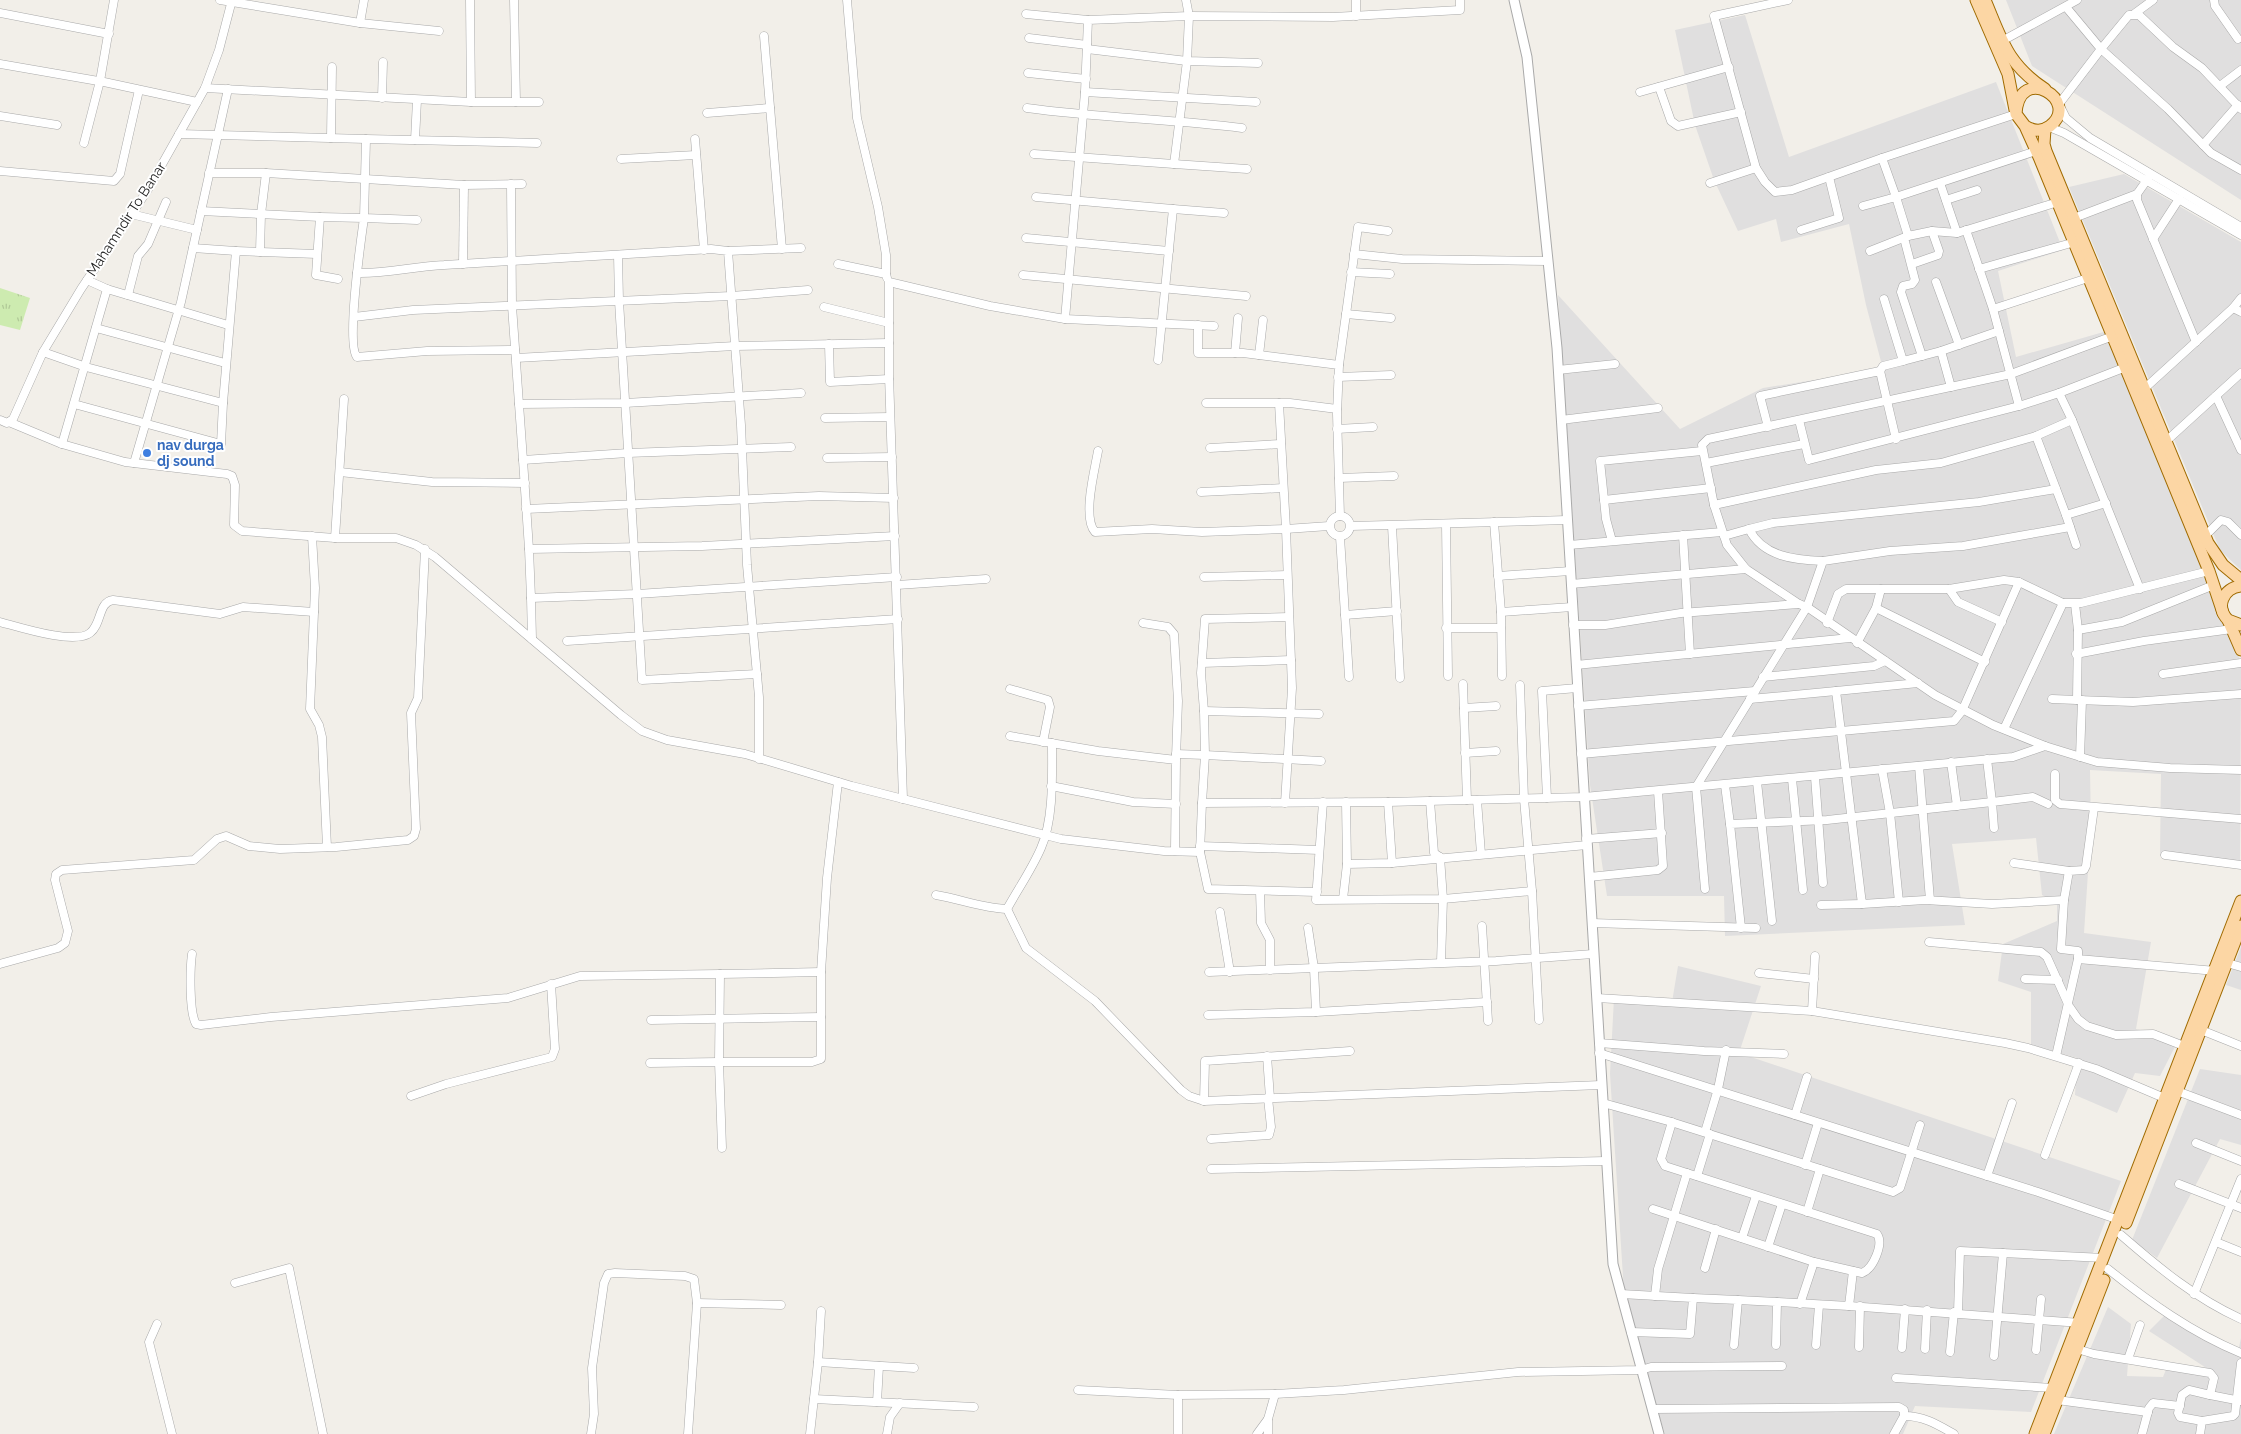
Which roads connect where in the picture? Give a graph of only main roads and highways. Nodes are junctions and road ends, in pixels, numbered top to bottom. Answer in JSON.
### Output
{"nodes":[{"id":1,"x":1976,"y":0,"type":"edge"},
{"id":2,"x":1985,"y":0,"type":"edge"},
{"id":3,"x":2048,"y":91,"type":"junction"},
{"id":4,"x":2016,"y":114,"type":"junction"},
{"id":5,"x":2024,"y":126,"type":"junction"},
{"id":6,"x":2047,"y":128,"type":"junction"},
{"id":7,"x":2093,"y":276,"type":"junction"},
{"id":8,"x":2162,"y":444,"type":"junction"},
{"id":9,"x":2241,"y":580,"type":"edge"},
{"id":10,"x":2241,"y":586,"type":"edge"},
{"id":11,"x":2231,"y":622,"type":"edge"},
{"id":12,"x":2241,"y":650,"type":"edge"},
{"id":13,"x":2241,"y":901,"type":"edge"},
{"id":14,"x":2241,"y":926,"type":"edge"},
{"id":15,"x":2222,"y":968,"type":"junction"},
{"id":16,"x":2172,"y":1097,"type":"junction"},
{"id":17,"x":2106,"y":1264,"type":"junction"},
{"id":18,"x":2083,"y":1323,"type":"junction"},
{"id":19,"x":2035,"y":1434,"type":"edge"},
{"id":20,"x":2044,"y":1434,"type":"edge"}],
"edges":[{"from":1,"to":4,"type":"main road"},
{"from":2,"to":3,"type":"main road"},
{"from":3,"to":4,"type":"main road"},
{"from":3,"to":6,"type":"main road"},
{"from":4,"to":5,"type":"main road"},
{"from":5,"to":6,"type":"main road"},
{"from":5,"to":7,"type":"main road"},
{"from":6,"to":7,"type":"main road"},
{"from":7,"to":8,"type":"main road"},
{"from":7,"to":8,"type":"main road"},
{"from":8,"to":9,"type":"main road"},
{"from":8,"to":11,"type":"main road"},
{"from":10,"to":11,"type":"main road"},
{"from":11,"to":12,"type":"main road"},
{"from":13,"to":15,"type":"main road"},
{"from":14,"to":15,"type":"main road"},
{"from":15,"to":16,"type":"main road"},
{"from":15,"to":16,"type":"main road"},
{"from":16,"to":17,"type":"main road"},
{"from":16,"to":17,"type":"main road"},
{"from":17,"to":18,"type":"main road"},
{"from":18,"to":19,"type":"main road"},
{"from":18,"to":20,"type":"main road"}]}
